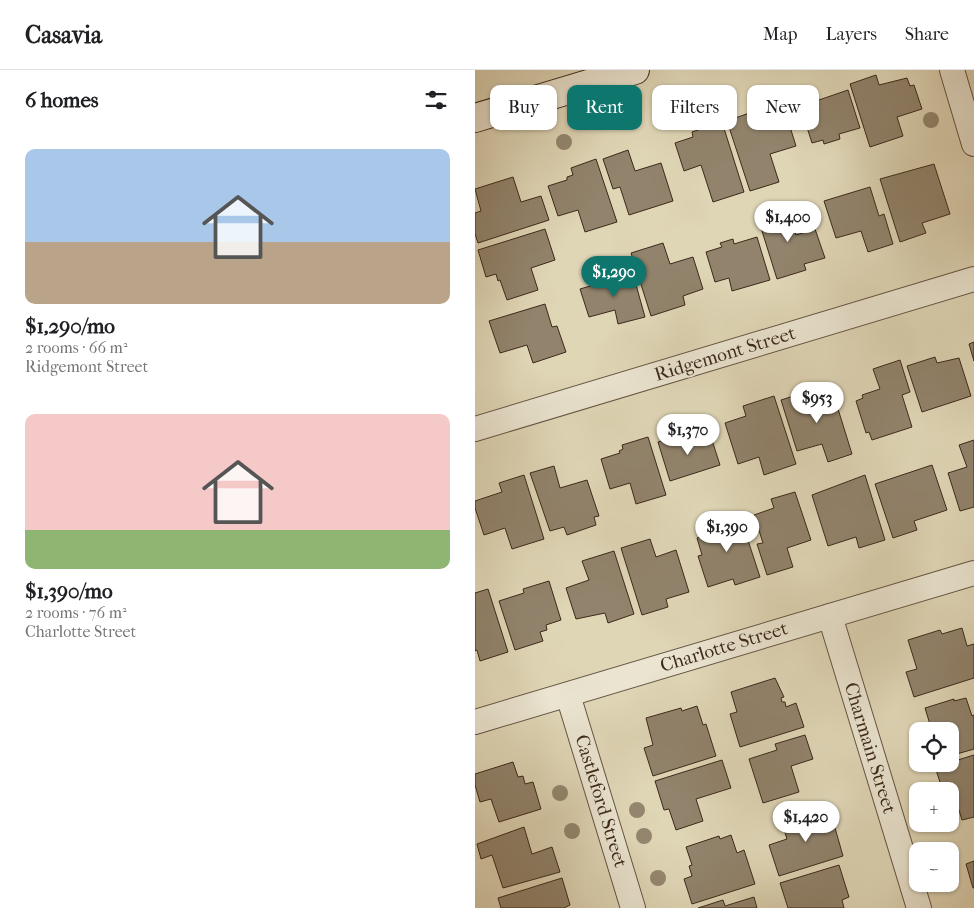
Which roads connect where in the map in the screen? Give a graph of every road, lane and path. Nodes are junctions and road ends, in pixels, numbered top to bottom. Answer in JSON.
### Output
{"nodes":[{"id":1,"x":635,"y":70,"type":"edge"},
{"id":2,"x":952,"y":70,"type":"edge"},
{"id":3,"x":475,"y":118,"type":"edge"},
{"id":4,"x":974,"y":144,"type":"edge"},
{"id":5,"x":974,"y":279,"type":"edge"},
{"id":6,"x":475,"y":429,"type":"edge"},
{"id":7,"x":974,"y":573,"type":"edge"},
{"id":8,"x":830,"y":616,"type":"junction"},
{"id":9,"x":568,"y":695,"type":"junction"},
{"id":10,"x":475,"y":722,"type":"edge"},
{"id":11,"x":633,"y":908,"type":"edge"},
{"id":12,"x":919,"y":908,"type":"edge"}],
"edges":[{"from":1,"to":3,"type":"street"},
{"from":2,"to":4,"type":"street"},
{"from":5,"to":6,"type":"street","name":"Ridgemont Street"},
{"from":7,"to":8,"type":"street","name":"Charlotte Street"},
{"from":8,"to":9,"type":"street","name":"Charlotte Street"},
{"from":8,"to":12,"type":"street","name":"Charmain Street"},
{"from":9,"to":10,"type":"street","name":"Charlotte Street"},
{"from":9,"to":11,"type":"street","name":"Castleford Street"}]}
